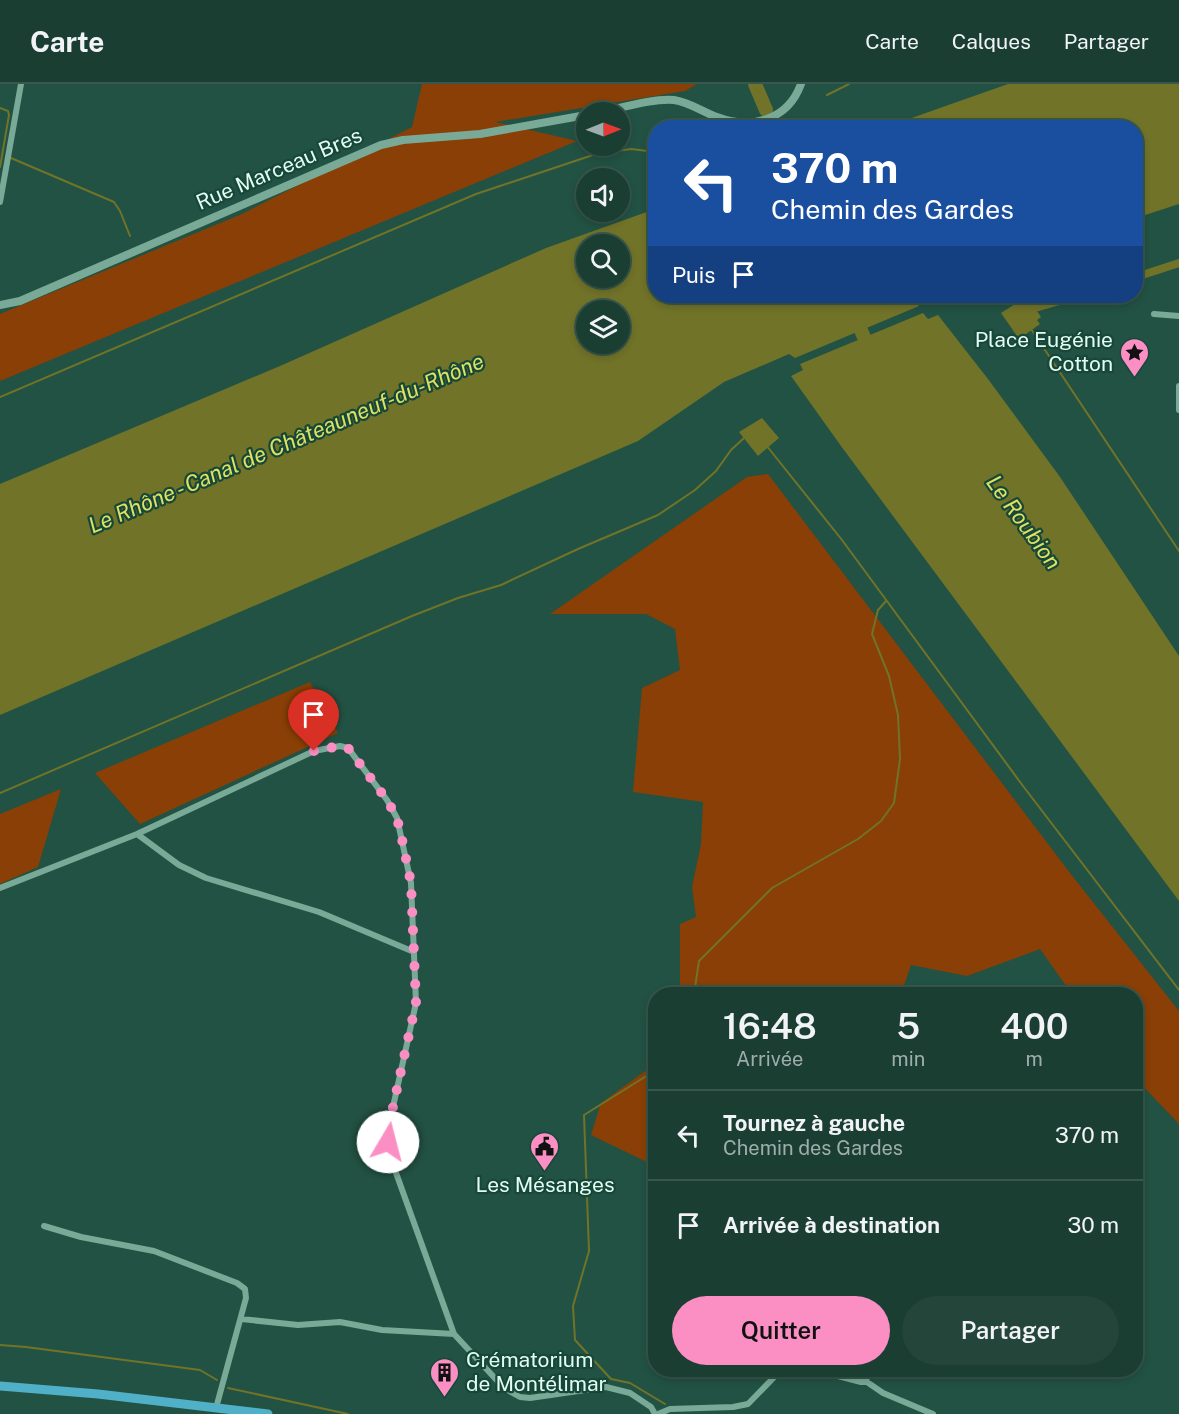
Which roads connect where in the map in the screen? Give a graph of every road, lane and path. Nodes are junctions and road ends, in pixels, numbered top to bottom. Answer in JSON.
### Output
{"nodes":[{"id":1,"x":21,"y":84,"type":"edge"},
{"id":2,"x":801,"y":84,"type":"edge"},
{"id":3,"x":630,"y":106,"type":"edge"},
{"id":4,"x":576,"y":117,"type":"edge"},
{"id":5,"x":727,"y":120,"type":"edge"},
{"id":6,"x":762,"y":120,"type":"edge"},
{"id":7,"x":0,"y":202,"type":"edge"},
{"id":8,"x":0,"y":305,"type":"edge"},
{"id":9,"x":1154,"y":314,"type":"dead end"},
{"id":10,"x":1179,"y":316,"type":"edge"},
{"id":11,"x":1179,"y":386,"type":"edge"},
{"id":12,"x":1179,"y":410,"type":"edge"},
{"id":13,"x":137,"y":834,"type":"junction"},
{"id":14,"x":0,"y":888,"type":"edge"},
{"id":15,"x":414,"y":952,"type":"junction"},
{"id":16,"x":44,"y":1226,"type":"dead end"},
{"id":17,"x":241,"y":1319,"type":"junction"},
{"id":18,"x":454,"y":1334,"type":"junction"},
{"id":19,"x":774,"y":1377,"type":"edge"},
{"id":20,"x":842,"y":1377,"type":"edge"},
{"id":21,"x":866,"y":1377,"type":"edge"},
{"id":22,"x":867,"y":1382,"type":"junction"},
{"id":23,"x":0,"y":1386,"type":"edge"},
{"id":24,"x":216,"y":1408,"type":"junction"},
{"id":25,"x":268,"y":1414,"type":"edge"},
{"id":26,"x":657,"y":1414,"type":"edge"},
{"id":27,"x":933,"y":1414,"type":"edge"}],
"edges":[{"from":1,"to":7,"type":"street"},
{"from":2,"to":6,"type":"street"},
{"from":3,"to":5,"type":"street"},
{"from":4,"to":8,"type":"street","name":"Rue Marceau Bres"},
{"from":9,"to":10,"type":"street"},
{"from":11,"to":12,"type":"street"},
{"from":13,"to":14,"type":"street"},
{"from":13,"to":15,"type":"street"},
{"from":13,"to":15,"type":"street"},
{"from":15,"to":18,"type":"street"},
{"from":16,"to":17,"type":"street"},
{"from":17,"to":18,"type":"street"},
{"from":17,"to":24,"type":"street"},
{"from":18,"to":26,"type":"street"},
{"from":19,"to":26,"type":"street"},
{"from":20,"to":22,"type":"street"},
{"from":21,"to":22,"type":"street"},
{"from":22,"to":27,"type":"street"},
{"from":23,"to":24,"type":"main road"},
{"from":24,"to":25,"type":"main road"}]}
